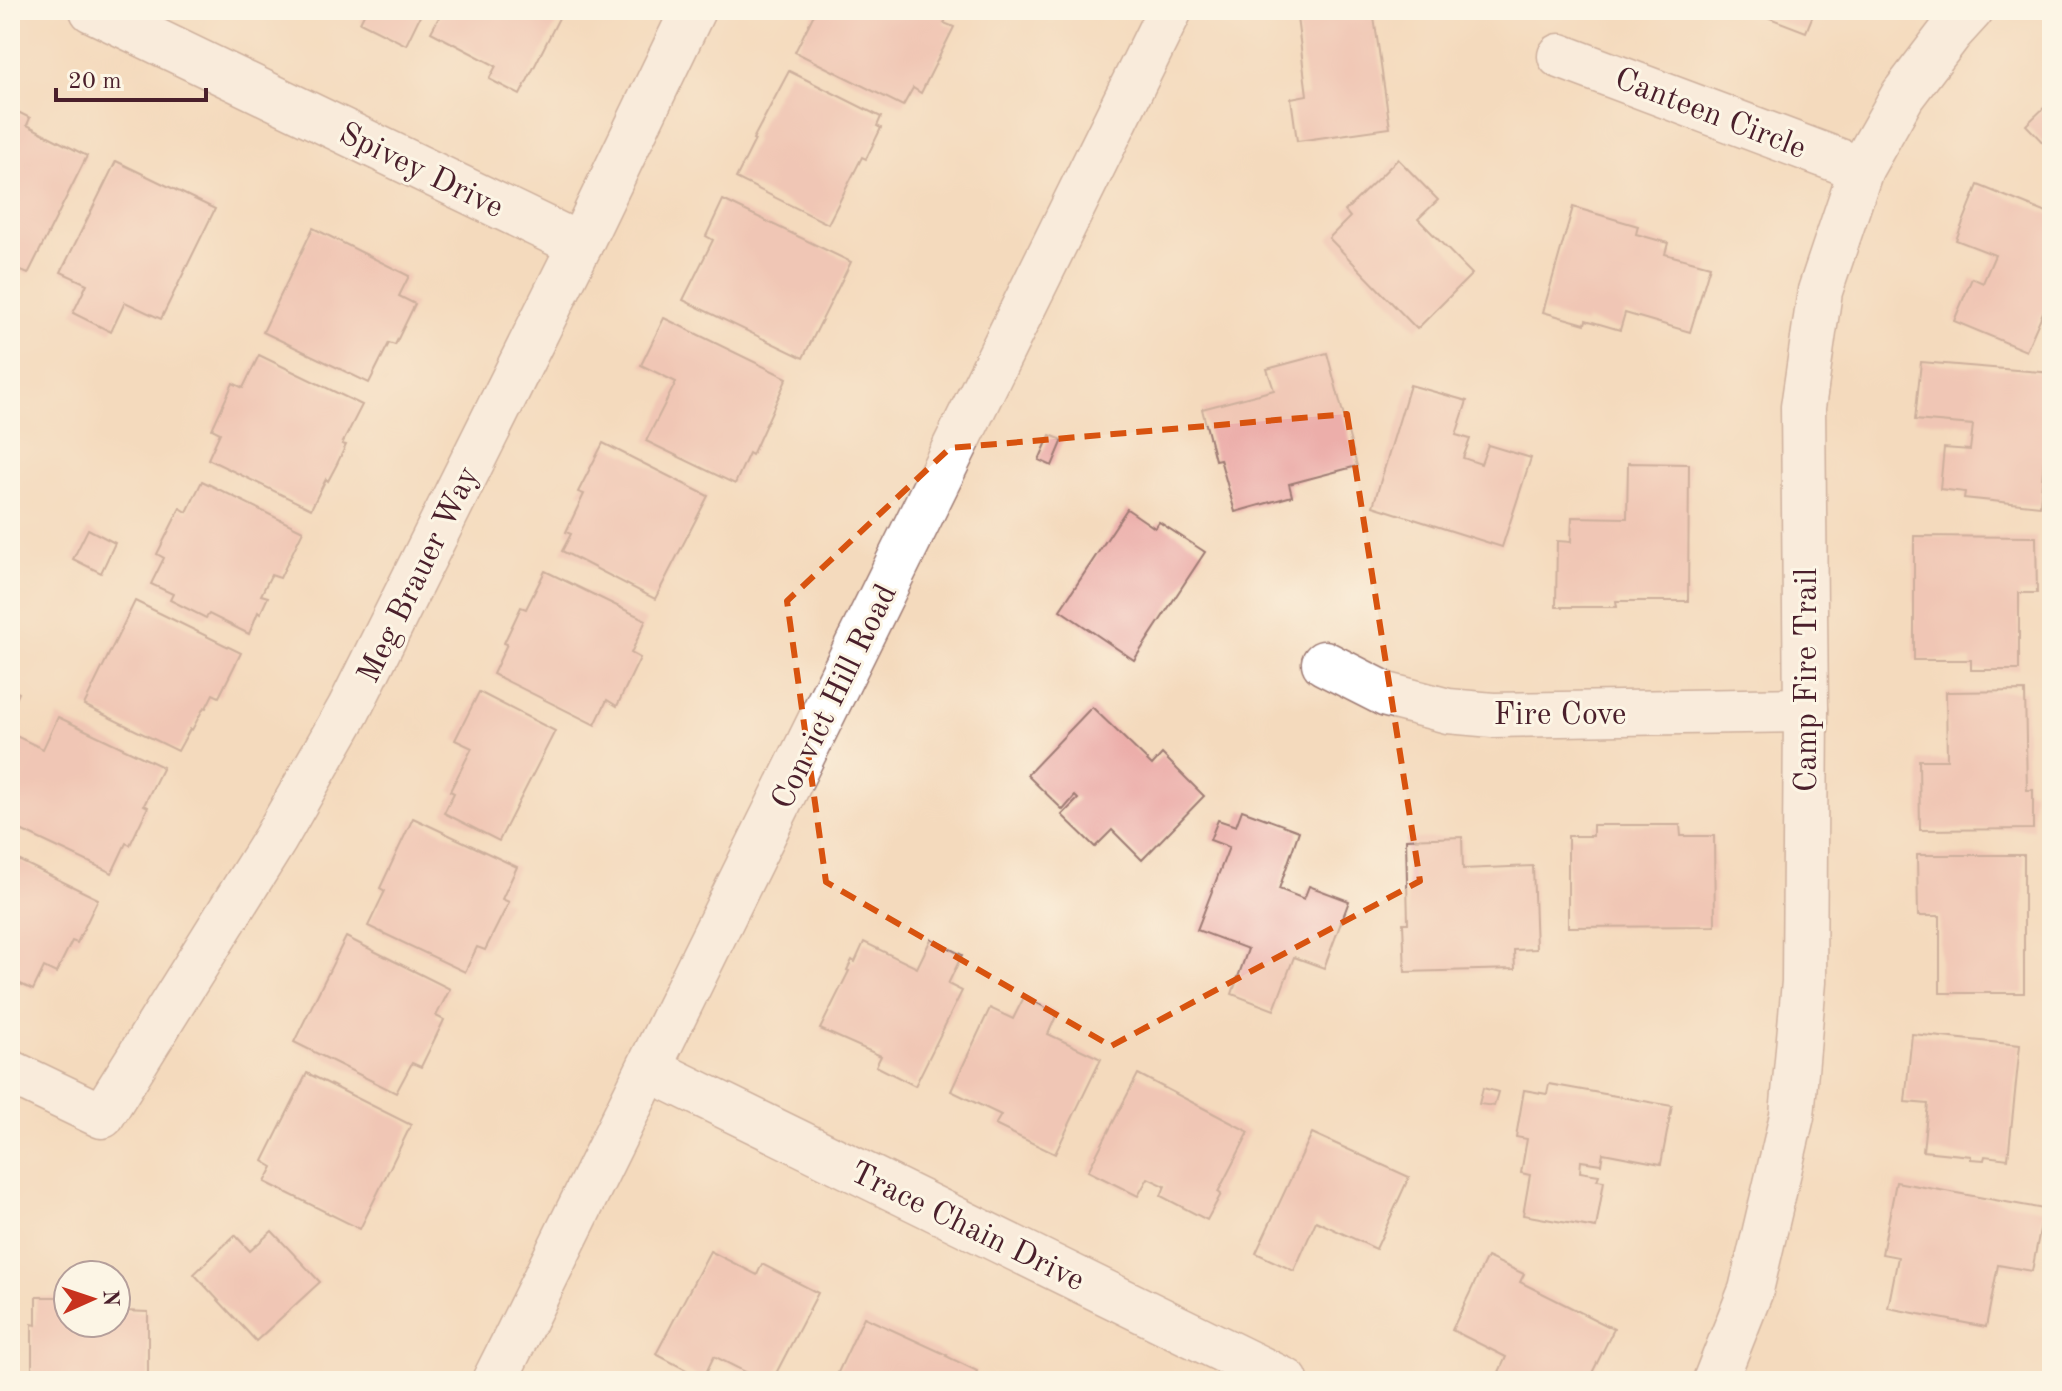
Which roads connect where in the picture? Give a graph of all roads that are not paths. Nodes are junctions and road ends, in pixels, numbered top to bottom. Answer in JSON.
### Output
{"nodes":[{"id":1,"x":92,"y":10,"type":"edge"},
{"id":2,"x":693,"y":10,"type":"edge"},
{"id":3,"x":1170,"y":10,"type":"edge"},
{"id":4,"x":1971,"y":10,"type":"edge"},
{"id":5,"x":1560,"y":56,"type":"dead end"},
{"id":6,"x":1861,"y":169,"type":"junction"},
{"id":7,"x":580,"y":245,"type":"junction"},
{"id":8,"x":1324,"y":663,"type":"dead end"},
{"id":9,"x":1806,"y":710,"type":"junction"},
{"id":10,"x":651,"y":1070,"type":"junction"},
{"id":11,"x":10,"y":1072,"type":"edge"},
{"id":12,"x":494,"y":1381,"type":"edge"},
{"id":13,"x":1286,"y":1381,"type":"edge"},
{"id":14,"x":1715,"y":1381,"type":"edge"}],
"edges":[{"from":1,"to":7,"type":"street","name":"Spivey Drive"},
{"from":2,"to":7,"type":"street","name":"Meg Brauer Way"},
{"from":3,"to":10,"type":"street","name":"Convict Hill Road"},
{"from":4,"to":6,"type":"street","name":"Camp Fire Trail"},
{"from":5,"to":6,"type":"street","name":"Canteen Circle"},
{"from":6,"to":9,"type":"street","name":"Camp Fire Trail"},
{"from":7,"to":11,"type":"street","name":"Meg Brauer Way"},
{"from":8,"to":9,"type":"street","name":"Fire Cove"},
{"from":9,"to":14,"type":"street","name":"Camp Fire Trail"},
{"from":10,"to":12,"type":"street","name":"Convict Hill Road"},
{"from":10,"to":13,"type":"street","name":"Trace Chain Drive"}]}
